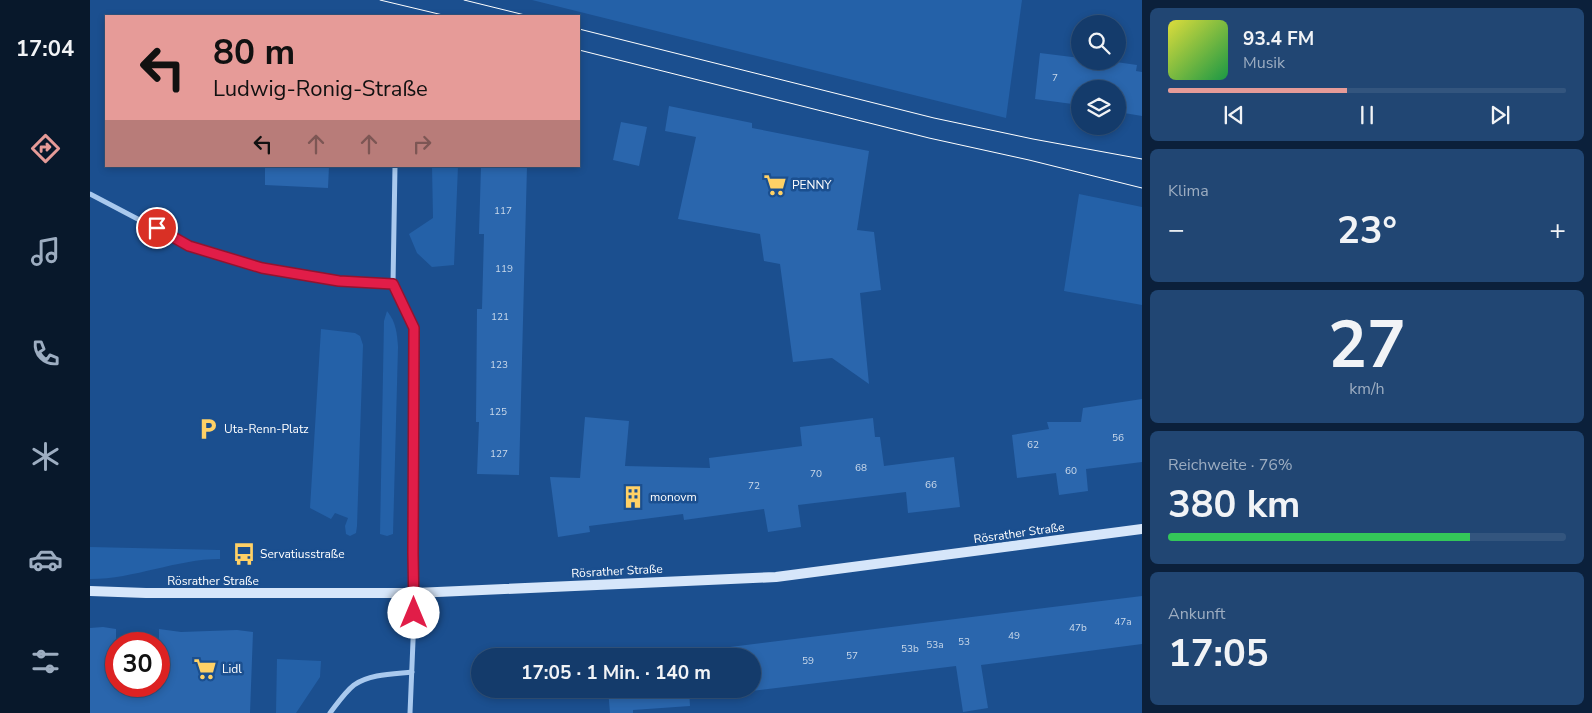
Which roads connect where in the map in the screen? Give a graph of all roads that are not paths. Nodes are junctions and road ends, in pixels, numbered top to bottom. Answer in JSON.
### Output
{"nodes":[{"id":1,"x":395,"y":167,"type":"edge"},
{"id":2,"x":90,"y":194,"type":"edge"},
{"id":3,"x":393,"y":284,"type":"junction"},
{"id":4,"x":1142,"y":529,"type":"edge"},
{"id":5,"x":90,"y":591,"type":"edge"},
{"id":6,"x":415,"y":593,"type":"junction"},
{"id":7,"x":412,"y":672,"type":"junction"},
{"id":8,"x":330,"y":713,"type":"edge"},
{"id":9,"x":410,"y":713,"type":"edge"}],
"edges":[{"from":1,"to":3,"type":"street"},
{"from":2,"to":3,"type":"street"},
{"from":3,"to":6,"type":"street"},
{"from":4,"to":6,"type":"main road","name":"Rösrather Straße"},
{"from":5,"to":6,"type":"main road","name":"Rösrather Straße"},
{"from":6,"to":7,"type":"street"},
{"from":7,"to":8,"type":"street"},
{"from":7,"to":9,"type":"street"}]}
